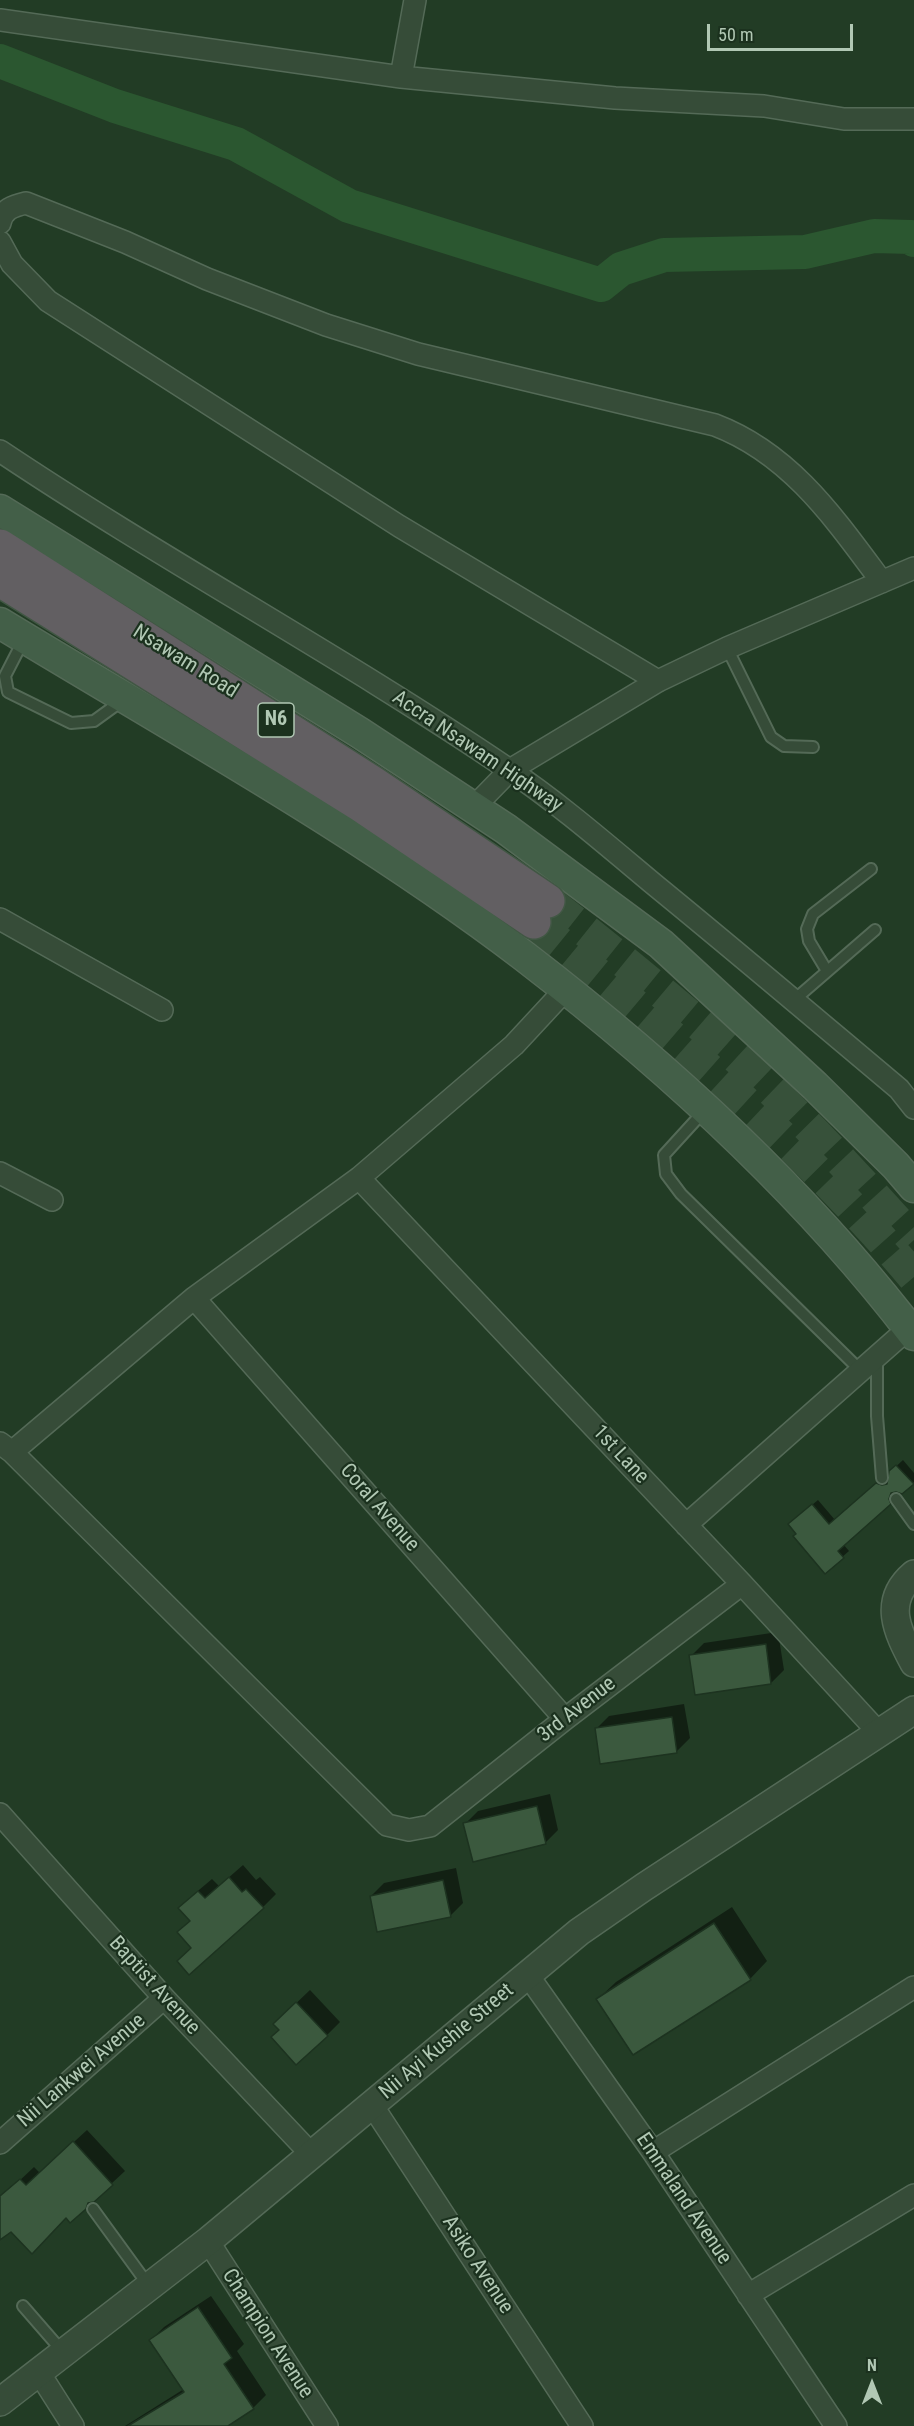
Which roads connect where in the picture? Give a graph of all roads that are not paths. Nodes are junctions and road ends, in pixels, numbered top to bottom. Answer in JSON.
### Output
{"nodes":[{"id":1,"x":416,"y":0,"type":"edge"},
{"id":2,"x":0,"y":20,"type":"edge"},
{"id":3,"x":401,"y":77,"type":"junction"},
{"id":4,"x":914,"y":119,"type":"edge"},
{"id":5,"x":0,"y":223,"type":"edge"},
{"id":6,"x":0,"y":242,"type":"edge"},
{"id":7,"x":0,"y":451,"type":"edge"},
{"id":8,"x":0,"y":510,"type":"edge"},
{"id":9,"x":0,"y":546,"type":"edge"},
{"id":10,"x":914,"y":568,"type":"edge"},
{"id":11,"x":0,"y":580,"type":"edge"},
{"id":12,"x":882,"y":582,"type":"junction"},
{"id":13,"x":12,"y":630,"type":"edge"},
{"id":14,"x":727,"y":648,"type":"junction"},
{"id":15,"x":658,"y":681,"type":"junction"},
{"id":16,"x":124,"y":699,"type":"junction"},
{"id":17,"x":813,"y":747,"type":"dead end"},
{"id":18,"x":510,"y":770,"type":"junction"},
{"id":19,"x":473,"y":808,"type":"junction"},
{"id":20,"x":871,"y":869,"type":"dead end"},
{"id":21,"x":0,"y":919,"type":"edge"},
{"id":22,"x":875,"y":930,"type":"dead end"},
{"id":23,"x":827,"y":971,"type":"junction"},
{"id":24,"x":565,"y":990,"type":"junction"},
{"id":25,"x":793,"y":1001,"type":"junction"},
{"id":26,"x":162,"y":1010,"type":"dead end"},
{"id":27,"x":914,"y":1108,"type":"edge"},
{"id":28,"x":705,"y":1110,"type":"junction"},
{"id":29,"x":0,"y":1173,"type":"edge"},
{"id":30,"x":359,"y":1178,"type":"junction"},
{"id":31,"x":914,"y":1187,"type":"edge"},
{"id":32,"x":52,"y":1200,"type":"dead end"},
{"id":33,"x":194,"y":1298,"type":"junction"},
{"id":34,"x":911,"y":1331,"type":"edge"},
{"id":35,"x":876,"y":1356,"type":"junction"},
{"id":36,"x":860,"y":1370,"type":"junction"},
{"id":37,"x":6,"y":1447,"type":"edge"},
{"id":38,"x":882,"y":1478,"type":"dead end"},
{"id":39,"x":896,"y":1499,"type":"dead end"},
{"id":40,"x":914,"y":1524,"type":"edge"},
{"id":41,"x":686,"y":1525,"type":"junction"},
{"id":42,"x":914,"y":1574,"type":"edge"},
{"id":43,"x":742,"y":1584,"type":"junction"},
{"id":44,"x":914,"y":1663,"type":"edge"},
{"id":45,"x":914,"y":1710,"type":"edge"},
{"id":46,"x":565,"y":1719,"type":"junction"},
{"id":47,"x":880,"y":1734,"type":"junction"},
{"id":48,"x":0,"y":1814,"type":"edge"},
{"id":49,"x":527,"y":1974,"type":"junction"},
{"id":50,"x":914,"y":1988,"type":"edge"},
{"id":51,"x":164,"y":1998,"type":"junction"},
{"id":52,"x":372,"y":2105,"type":"junction"},
{"id":53,"x":0,"y":2143,"type":"edge"},
{"id":54,"x":653,"y":2152,"type":"junction"},
{"id":55,"x":312,"y":2155,"type":"junction"},
{"id":56,"x":914,"y":2195,"type":"edge"},
{"id":57,"x":93,"y":2209,"type":"dead end"},
{"id":58,"x":208,"y":2241,"type":"junction"},
{"id":59,"x":149,"y":2286,"type":"junction"},
{"id":60,"x":748,"y":2295,"type":"junction"},
{"id":61,"x":23,"y":2306,"type":"dead end"},
{"id":62,"x":63,"y":2352,"type":"junction"},
{"id":63,"x":38,"y":2372,"type":"junction"},
{"id":64,"x":0,"y":2402,"type":"edge"},
{"id":65,"x":73,"y":2426,"type":"edge"},
{"id":66,"x":327,"y":2426,"type":"edge"},
{"id":67,"x":582,"y":2426,"type":"edge"},
{"id":68,"x":836,"y":2426,"type":"edge"}],
"edges":[{"from":1,"to":3,"type":"street"},
{"from":2,"to":3,"type":"street"},
{"from":3,"to":4,"type":"street"},
{"from":5,"to":12,"type":"street"},
{"from":6,"to":15,"type":"street"},
{"from":7,"to":18,"type":"street","name":"Accra Nsawam Highway"},
{"from":8,"to":19,"type":"main road"},
{"from":9,"to":11,"type":"highway","name":"Nsawam Road","number":"N6"},
{"from":10,"to":12,"type":"street"},
{"from":12,"to":14,"type":"street"},
{"from":13,"to":16,"type":"main road"},
{"from":13,"to":16,"type":"lane"},
{"from":14,"to":15,"type":"street"},
{"from":14,"to":17,"type":"lane"},
{"from":15,"to":18,"type":"street"},
{"from":16,"to":24,"type":"main road"},
{"from":18,"to":19,"type":"street"},
{"from":18,"to":25,"type":"street","name":"Accra Nsawam Highway"},
{"from":19,"to":31,"type":"main road"},
{"from":20,"to":23,"type":"lane"},
{"from":21,"to":26,"type":"street"},
{"from":22,"to":23,"type":"lane"},
{"from":23,"to":25,"type":"lane"},
{"from":24,"to":28,"type":"main road"},
{"from":24,"to":30,"type":"street"},
{"from":25,"to":27,"type":"street","name":"Accra Nsawam Highway"},
{"from":28,"to":34,"type":"main road"},
{"from":28,"to":36,"type":"lane"},
{"from":29,"to":32,"type":"street"},
{"from":30,"to":33,"type":"street"},
{"from":30,"to":41,"type":"street","name":"1st Lane"},
{"from":33,"to":37,"type":"street"},
{"from":33,"to":46,"type":"street","name":"Coral Avenue"},
{"from":34,"to":35,"type":"street"},
{"from":35,"to":36,"type":"street"},
{"from":35,"to":38,"type":"lane"},
{"from":36,"to":41,"type":"street"},
{"from":37,"to":46,"type":"street","name":"3rd Avenue"},
{"from":39,"to":40,"type":"lane"},
{"from":41,"to":43,"type":"street","name":"1st Lane"},
{"from":42,"to":44,"type":"street"},
{"from":43,"to":46,"type":"street","name":"3rd Avenue"},
{"from":43,"to":47,"type":"street","name":"1st Lane"},
{"from":45,"to":47,"type":"street","name":"Nii Ayi Kushie Street"},
{"from":47,"to":49,"type":"street","name":"Nii Ayi Kushie Street"},
{"from":48,"to":51,"type":"street","name":"Baptist Avenue"},
{"from":49,"to":52,"type":"street","name":"Nii Ayi Kushie Street"},
{"from":49,"to":54,"type":"street","name":"Emmaland Avenue"},
{"from":50,"to":54,"type":"street"},
{"from":51,"to":53,"type":"street","name":"Nii Lankwei Avenue"},
{"from":51,"to":55,"type":"street","name":"Baptist Avenue"},
{"from":52,"to":55,"type":"street","name":"Nii Ayi Kushie Street"},
{"from":52,"to":67,"type":"street","name":"Asiko Avenue"},
{"from":54,"to":60,"type":"street","name":"Emmaland Avenue"},
{"from":55,"to":58,"type":"street","name":"Nii Ayi Kushie Street"},
{"from":56,"to":60,"type":"street"},
{"from":57,"to":59,"type":"lane"},
{"from":58,"to":59,"type":"street","name":"Nii Ayi Kushie Street"},
{"from":58,"to":66,"type":"street","name":"Champion Avenue"},
{"from":59,"to":62,"type":"street","name":"Nii Ayi Kushie Street"},
{"from":60,"to":68,"type":"street","name":"Emmaland Avenue"},
{"from":61,"to":62,"type":"lane"},
{"from":62,"to":63,"type":"street","name":"Nii Ayi Kushie Street"},
{"from":63,"to":64,"type":"street","name":"Nii Ayi Kushie Street"},
{"from":63,"to":65,"type":"street"}]}
